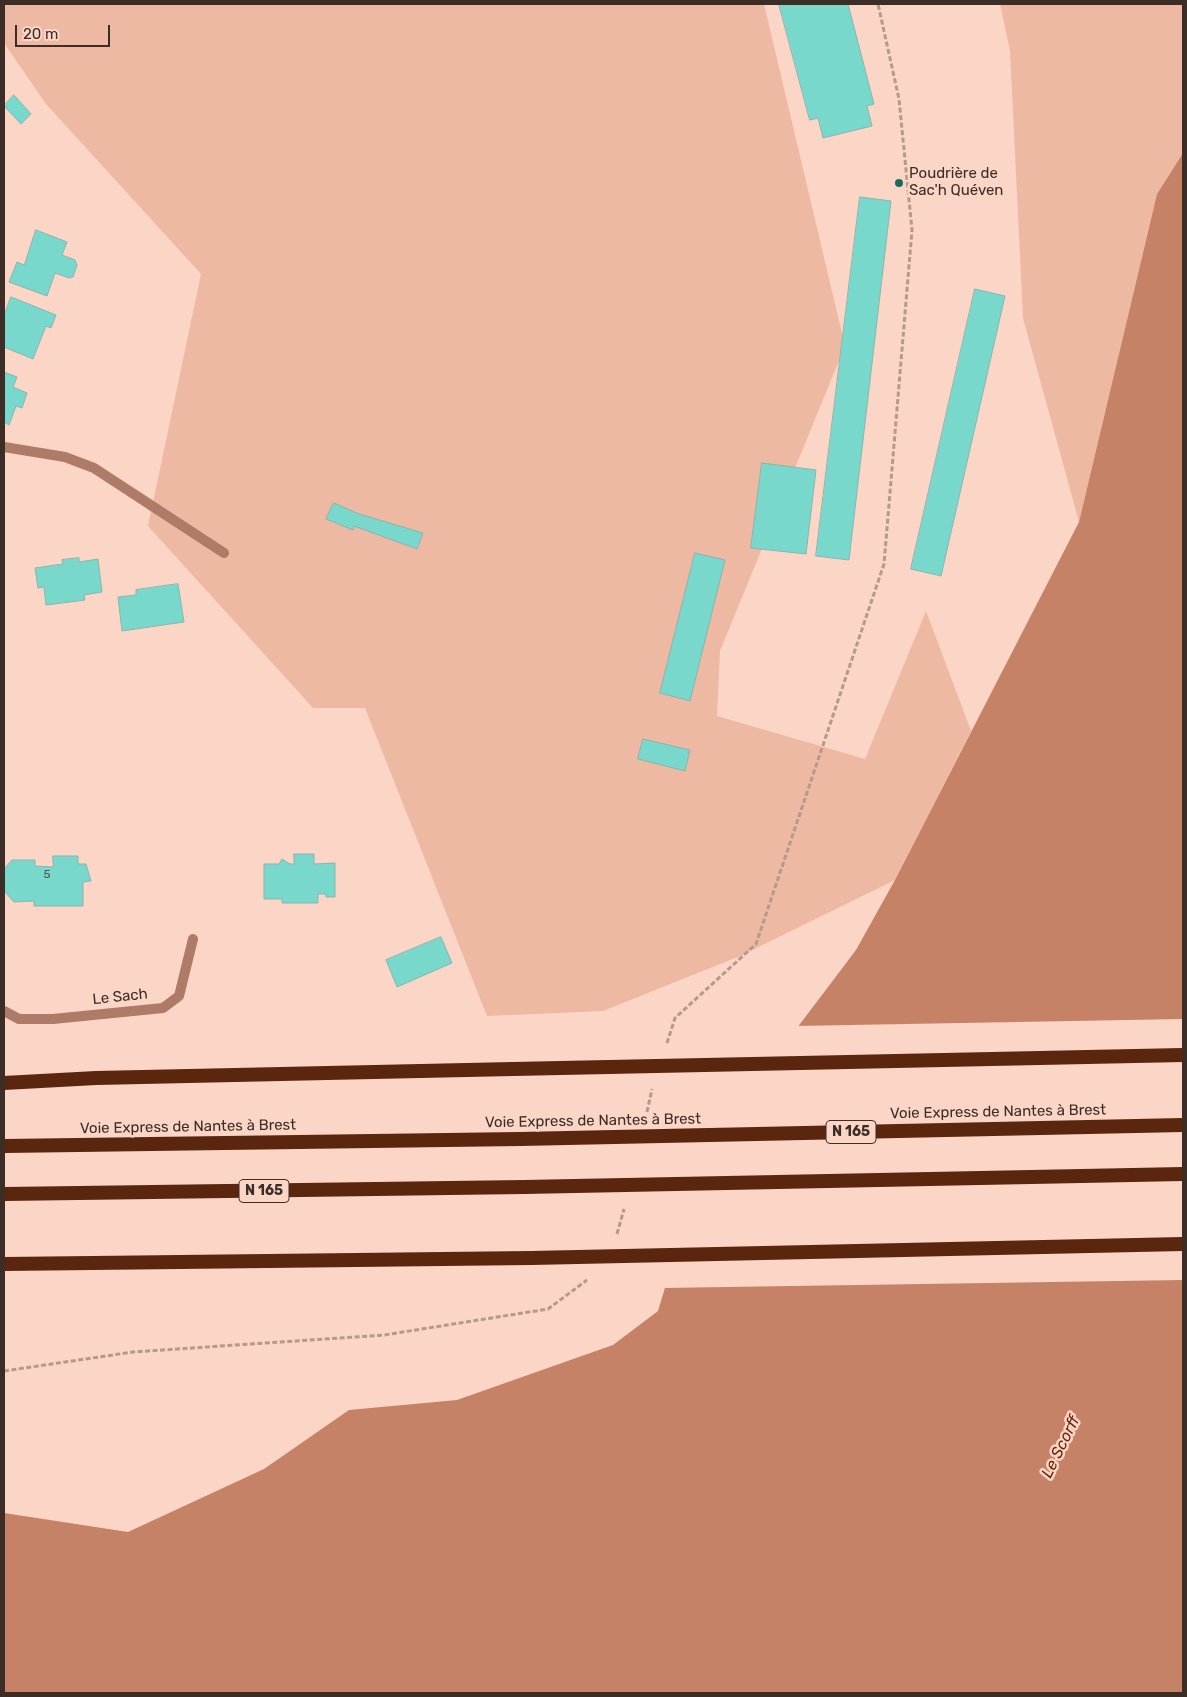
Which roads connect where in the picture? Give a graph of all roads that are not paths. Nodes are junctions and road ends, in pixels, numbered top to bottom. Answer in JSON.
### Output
{"nodes":[{"id":1,"x":4,"y":447,"type":"edge"},
{"id":2,"x":224,"y":553,"type":"dead end"},
{"id":3,"x":193,"y":938,"type":"dead end"},
{"id":4,"x":4,"y":1011,"type":"edge"},
{"id":5,"x":1183,"y":1055,"type":"edge"},
{"id":6,"x":4,"y":1083,"type":"edge"},
{"id":7,"x":1183,"y":1124,"type":"edge"},
{"id":8,"x":4,"y":1146,"type":"edge"},
{"id":9,"x":1183,"y":1174,"type":"edge"},
{"id":10,"x":4,"y":1194,"type":"edge"},
{"id":11,"x":1183,"y":1244,"type":"edge"},
{"id":12,"x":4,"y":1264,"type":"edge"}],
"edges":[{"from":1,"to":2,"type":"street"},
{"from":3,"to":4,"type":"street","name":"Le Sach"},
{"from":5,"to":6,"type":"highway","bridge":true},
{"from":7,"to":8,"type":"highway","name":"Voie Express de Nantes à Brest","number":"N 165","bridge":true},
{"from":9,"to":10,"type":"highway","number":"N 165","bridge":true},
{"from":11,"to":12,"type":"highway","bridge":true}]}
